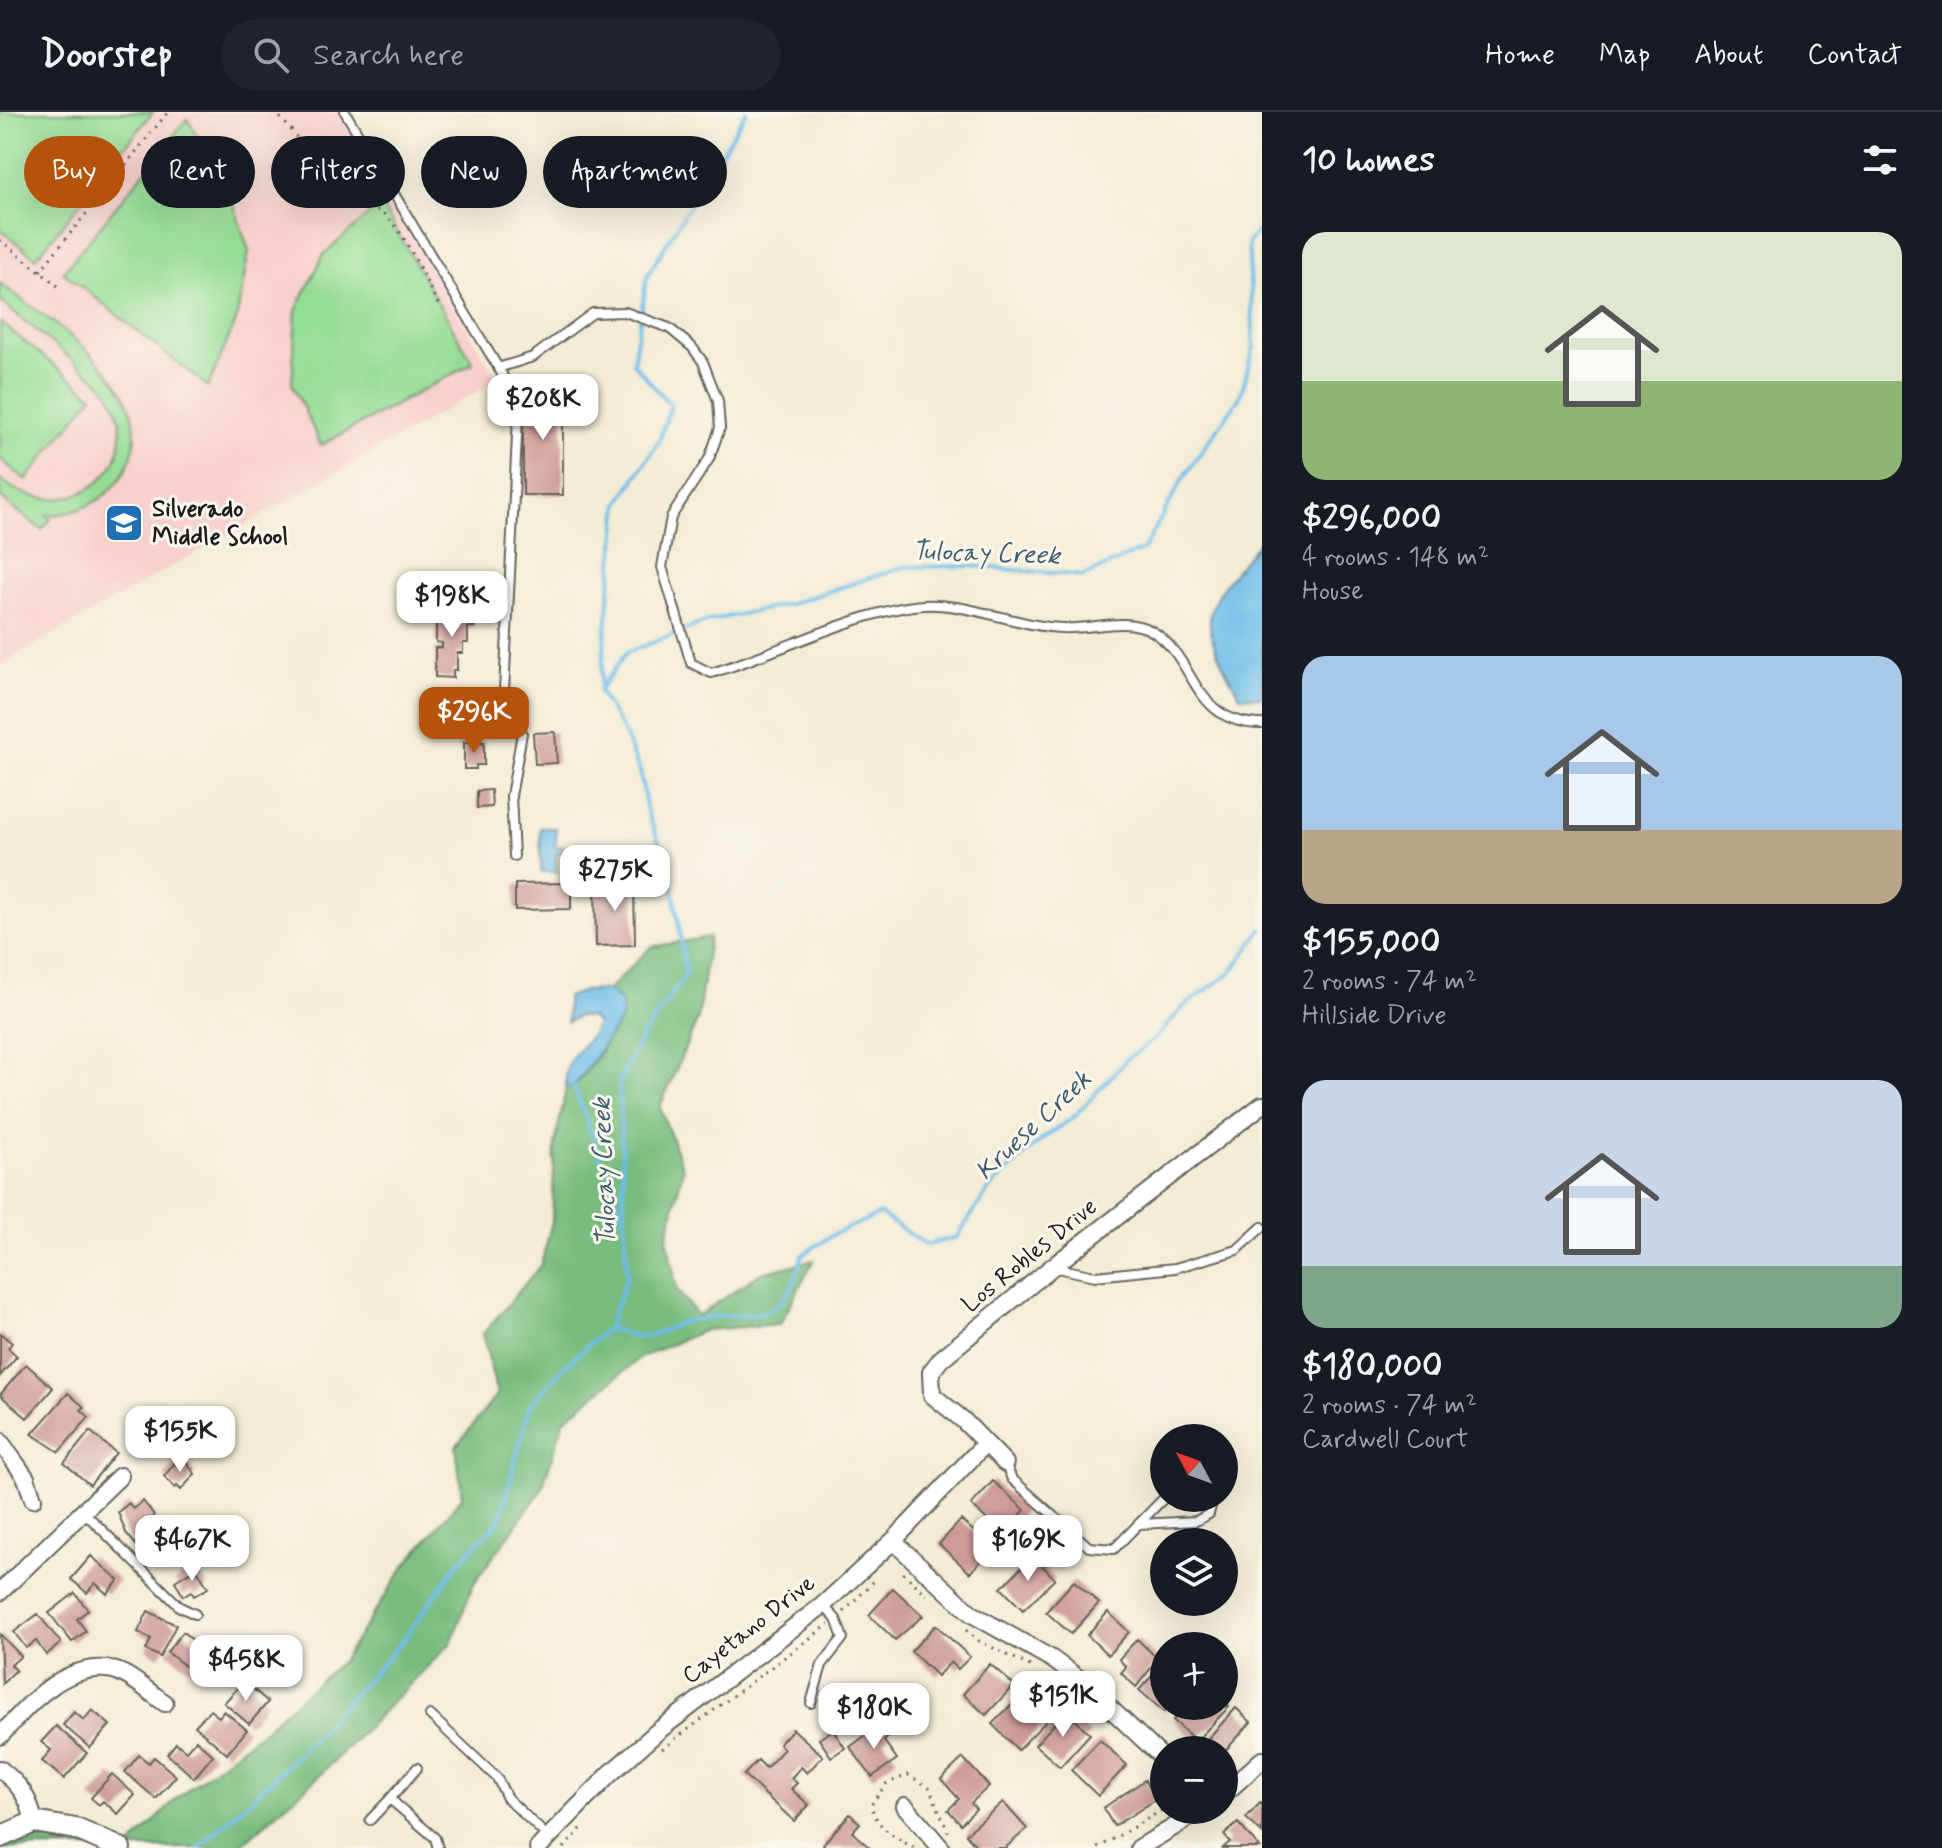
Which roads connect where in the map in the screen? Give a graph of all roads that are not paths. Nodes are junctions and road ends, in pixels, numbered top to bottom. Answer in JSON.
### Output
{"nodes":[{"id":1,"x":345,"y":112,"type":"edge"},
{"id":2,"x":498,"y":368,"type":"junction"},
{"id":3,"x":1262,"y":724,"type":"edge"},
{"id":4,"x":514,"y":856,"type":"dead end"},
{"id":5,"x":1262,"y":1105,"type":"edge"},
{"id":6,"x":1262,"y":1227,"type":"edge"},
{"id":7,"x":1052,"y":1267,"type":"junction"},
{"id":8,"x":0,"y":1441,"type":"edge"},
{"id":9,"x":984,"y":1445,"type":"junction"},
{"id":10,"x":1005,"y":1463,"type":"joint"},
{"id":11,"x":120,"y":1476,"type":"dead end"},
{"id":12,"x":33,"y":1499,"type":"dead end"},
{"id":13,"x":84,"y":1512,"type":"junction"},
{"id":14,"x":1151,"y":1512,"type":"edge"},
{"id":15,"x":1210,"y":1512,"type":"edge"},
{"id":16,"x":1139,"y":1524,"type":"junction"},
{"id":17,"x":893,"y":1541,"type":"junction"},
{"id":18,"x":0,"y":1592,"type":"edge"},
{"id":19,"x":823,"y":1605,"type":"junction"},
{"id":20,"x":195,"y":1614,"type":"dead end"},
{"id":21,"x":165,"y":1703,"type":"dead end"},
{"id":22,"x":811,"y":1703,"type":"dead end"},
{"id":23,"x":430,"y":1715,"type":"dead end"},
{"id":24,"x":0,"y":1736,"type":"edge"},
{"id":25,"x":1150,"y":1746,"type":"edge"},
{"id":26,"x":1262,"y":1760,"type":"edge"},
{"id":27,"x":417,"y":1768,"type":"dead end"},
{"id":28,"x":0,"y":1769,"type":"edge"},
{"id":29,"x":1238,"y":1781,"type":"edge"},
{"id":30,"x":390,"y":1799,"type":"junction"},
{"id":31,"x":905,"y":1806,"type":"dead end"},
{"id":32,"x":370,"y":1820,"type":"dead end"},
{"id":33,"x":34,"y":1822,"type":"junction"},
{"id":34,"x":1179,"y":1824,"type":"edge"},
{"id":35,"x":0,"y":1837,"type":"edge"},
{"id":36,"x":543,"y":1843,"type":"edge"},
{"id":37,"x":120,"y":1848,"type":"edge"},
{"id":38,"x":438,"y":1848,"type":"edge"},
{"id":39,"x":941,"y":1848,"type":"edge"},
{"id":40,"x":1139,"y":1848,"type":"edge"}],
"edges":[{"from":1,"to":2,"type":"lane"},
{"from":2,"to":3,"type":"lane"},
{"from":2,"to":4,"type":"lane"},
{"from":5,"to":7,"type":"street","name":"Los Robles Drive"},
{"from":6,"to":7,"type":"lane"},
{"from":7,"to":9,"type":"street","name":"Los Robles Drive"},
{"from":8,"to":12,"type":"street"},
{"from":9,"to":10,"type":"street","name":"Los Robles Drive"},
{"from":9,"to":17,"type":"street","name":"Cayetano Drive"},
{"from":10,"to":16,"type":"lane"},
{"from":11,"to":13,"type":"street"},
{"from":13,"to":18,"type":"street"},
{"from":13,"to":20,"type":"lane"},
{"from":14,"to":16,"type":"lane"},
{"from":15,"to":16,"type":"lane"},
{"from":17,"to":19,"type":"street","name":"Cayetano Drive"},
{"from":17,"to":25,"type":"street"},
{"from":19,"to":22,"type":"lane"},
{"from":19,"to":36,"type":"street","name":"Cayetano Drive"},
{"from":21,"to":24,"type":"street"},
{"from":23,"to":36,"type":"lane"},
{"from":26,"to":29,"type":"street"},
{"from":27,"to":30,"type":"lane"},
{"from":28,"to":33,"type":"street"},
{"from":30,"to":32,"type":"lane"},
{"from":30,"to":38,"type":"lane"},
{"from":31,"to":39,"type":"street"},
{"from":33,"to":35,"type":"street"},
{"from":33,"to":37,"type":"street"},
{"from":34,"to":40,"type":"street"}]}
